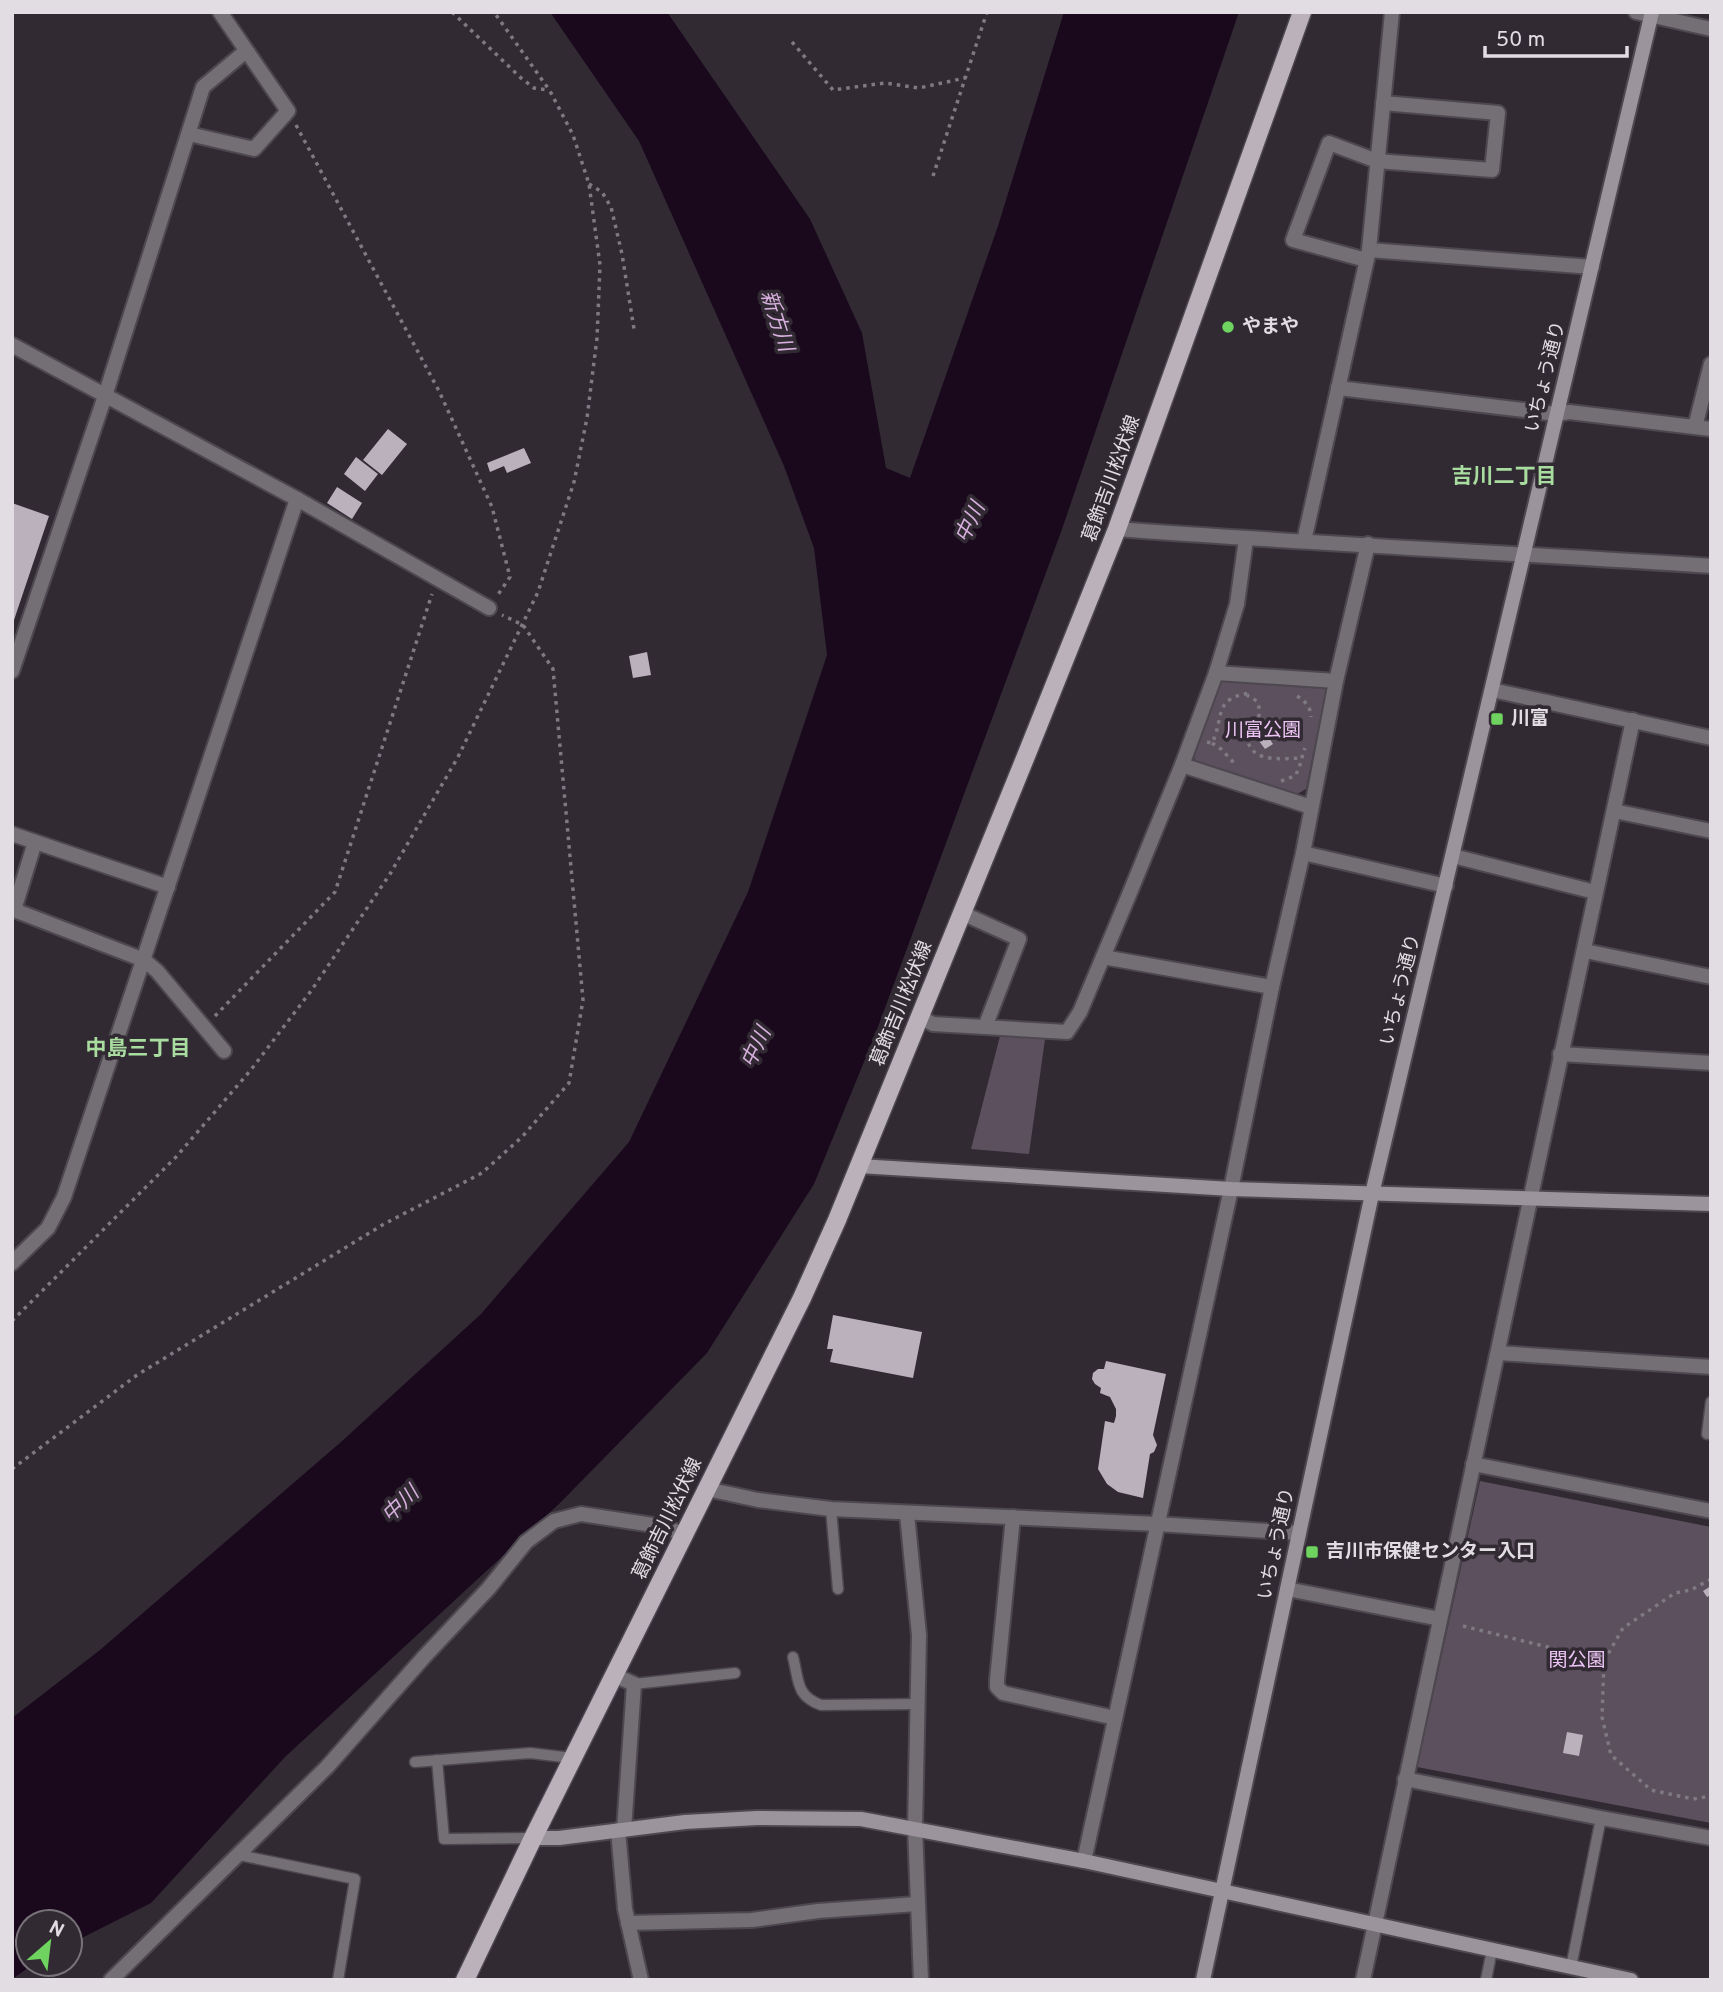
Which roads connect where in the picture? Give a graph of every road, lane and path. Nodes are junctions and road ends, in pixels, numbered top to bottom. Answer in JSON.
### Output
{"nodes":[{"id":1,"x":220,"y":12,"type":"edge"},
{"id":2,"x":452,"y":12,"type":"edge"},
{"id":3,"x":494,"y":12,"type":"edge"},
{"id":4,"x":987,"y":12,"type":"edge"},
{"id":5,"x":1302,"y":12,"type":"edge"},
{"id":6,"x":1392,"y":12,"type":"edge"},
{"id":7,"x":1636,"y":12,"type":"edge"},
{"id":8,"x":1652,"y":13,"type":"edge"},
{"id":9,"x":1711,"y":29,"type":"edge"},
{"id":10,"x":792,"y":42,"type":"dead end"},
{"id":11,"x":246,"y":51,"type":"junction"},
{"id":12,"x":965,"y":78,"type":"junction"},
{"id":13,"x":550,"y":90,"type":"junction"},
{"id":14,"x":1383,"y":103,"type":"junction"},
{"id":15,"x":288,"y":111,"type":"junction"},
{"id":16,"x":189,"y":134,"type":"junction"},
{"id":17,"x":1377,"y":161,"type":"junction"},
{"id":18,"x":933,"y":176,"type":"dead end"},
{"id":19,"x":589,"y":184,"type":"junction"},
{"id":20,"x":1367,"y":255,"type":"junction"},
{"id":21,"x":1592,"y":267,"type":"junction"},
{"id":22,"x":635,"y":329,"type":"dead end"},
{"id":23,"x":12,"y":345,"type":"edge"},
{"id":24,"x":1711,"y":364,"type":"edge"},
{"id":25,"x":1338,"y":388,"type":"junction"},
{"id":26,"x":106,"y":396,"type":"junction"},
{"id":27,"x":1557,"y":414,"type":"junction"},
{"id":28,"x":1695,"y":427,"type":"junction"},
{"id":29,"x":1711,"y":429,"type":"edge"},
{"id":30,"x":297,"y":499,"type":"junction"},
{"id":31,"x":1117,"y":528,"type":"junction"},
{"id":32,"x":1245,"y":539,"type":"junction"},
{"id":33,"x":1304,"y":541,"type":"junction"},
{"id":34,"x":1368,"y":544,"type":"junction"},
{"id":35,"x":1523,"y":554,"type":"junction"},
{"id":36,"x":1711,"y":566,"type":"edge"},
{"id":37,"x":438,"y":578,"type":"junction"},
{"id":38,"x":496,"y":612,"type":"junction"},
{"id":39,"x":523,"y":625,"type":"junction"},
{"id":40,"x":12,"y":671,"type":"edge"},
{"id":41,"x":1216,"y":673,"type":"junction"},
{"id":42,"x":1336,"y":681,"type":"junction"},
{"id":43,"x":1492,"y":690,"type":"junction"},
{"id":44,"x":1259,"y":693,"type":"dead end"},
{"id":45,"x":1247,"y":694,"type":"junction"},
{"id":46,"x":1295,"y":695,"type":"dead end"},
{"id":47,"x":1633,"y":720,"type":"junction"},
{"id":48,"x":1311,"y":723,"type":"dead end"},
{"id":49,"x":1711,"y":738,"type":"edge"},
{"id":50,"x":1198,"y":740,"type":"dead end"},
{"id":51,"x":1308,"y":740,"type":"dead end"},
{"id":52,"x":1212,"y":743,"type":"junction"},
{"id":53,"x":1300,"y":758,"type":"junction"},
{"id":54,"x":1182,"y":765,"type":"junction"},
{"id":55,"x":1239,"y":769,"type":"dead end"},
{"id":56,"x":1270,"y":779,"type":"dead end"},
{"id":57,"x":1311,"y":807,"type":"junction"},
{"id":58,"x":1614,"y":811,"type":"junction"},
{"id":59,"x":1711,"y":831,"type":"edge"},
{"id":60,"x":12,"y":834,"type":"edge"},
{"id":61,"x":35,"y":842,"type":"junction"},
{"id":62,"x":1303,"y":853,"type":"junction"},
{"id":63,"x":1453,"y":856,"type":"junction"},
{"id":64,"x":1446,"y":886,"type":"junction"},
{"id":65,"x":168,"y":887,"type":"junction"},
{"id":66,"x":1595,"y":892,"type":"junction"},
{"id":67,"x":962,"y":913,"type":"junction"},
{"id":68,"x":1585,"y":951,"type":"junction"},
{"id":69,"x":1103,"y":957,"type":"junction"},
{"id":70,"x":144,"y":960,"type":"junction"},
{"id":71,"x":1711,"y":977,"type":"edge"},
{"id":72,"x":1272,"y":987,"type":"junction"},
{"id":73,"x":919,"y":1017,"type":"junction"},
{"id":74,"x":985,"y":1027,"type":"junction"},
{"id":75,"x":204,"y":1028,"type":"junction"},
{"id":76,"x":224,"y":1051,"type":"dead end"},
{"id":77,"x":1560,"y":1054,"type":"junction"},
{"id":78,"x":1711,"y":1063,"type":"edge"},
{"id":79,"x":859,"y":1166,"type":"junction"},
{"id":80,"x":1231,"y":1189,"type":"junction"},
{"id":81,"x":1372,"y":1194,"type":"junction"},
{"id":82,"x":1531,"y":1199,"type":"junction"},
{"id":83,"x":1711,"y":1204,"type":"edge"},
{"id":84,"x":12,"y":1263,"type":"edge"},
{"id":85,"x":12,"y":1321,"type":"edge"},
{"id":86,"x":1498,"y":1353,"type":"junction"},
{"id":87,"x":1711,"y":1367,"type":"edge"},
{"id":88,"x":1711,"y":1402,"type":"edge"},
{"id":89,"x":1707,"y":1434,"type":"dead end"},
{"id":90,"x":1473,"y":1464,"type":"junction"},
{"id":91,"x":12,"y":1469,"type":"edge"},
{"id":92,"x":707,"y":1489,"type":"junction"},
{"id":93,"x":831,"y":1509,"type":"junction"},
{"id":94,"x":1711,"y":1511,"type":"edge"},
{"id":95,"x":907,"y":1514,"type":"junction"},
{"id":96,"x":1013,"y":1517,"type":"junction"},
{"id":97,"x":1157,"y":1524,"type":"junction"},
{"id":98,"x":1299,"y":1534,"type":"junction"},
{"id":99,"x":684,"y":1535,"type":"junction"},
{"id":100,"x":1711,"y":1579,"type":"edge"},
{"id":101,"x":838,"y":1589,"type":"dead end"},
{"id":102,"x":1287,"y":1589,"type":"junction"},
{"id":103,"x":1440,"y":1619,"type":"junction"},
{"id":104,"x":1463,"y":1626,"type":"dead end"},
{"id":105,"x":793,"y":1657,"type":"dead end"},
{"id":106,"x":1604,"y":1661,"type":"junction"},
{"id":107,"x":735,"y":1673,"type":"dead end"},
{"id":108,"x":614,"y":1675,"type":"junction"},
{"id":109,"x":634,"y":1684,"type":"junction"},
{"id":110,"x":918,"y":1704,"type":"junction"},
{"id":111,"x":1115,"y":1718,"type":"junction"},
{"id":112,"x":572,"y":1758,"type":"junction"},
{"id":113,"x":437,"y":1760,"type":"junction"},
{"id":114,"x":415,"y":1762,"type":"dead end"},
{"id":115,"x":1405,"y":1779,"type":"junction"},
{"id":116,"x":1711,"y":1796,"type":"edge"},
{"id":117,"x":1601,"y":1818,"type":"junction"},
{"id":118,"x":915,"y":1828,"type":"junction"},
{"id":119,"x":621,"y":1830,"type":"junction"},
{"id":120,"x":533,"y":1838,"type":"junction"},
{"id":121,"x":1711,"y":1838,"type":"edge"},
{"id":122,"x":239,"y":1855,"type":"junction"},
{"id":123,"x":1084,"y":1861,"type":"junction"},
{"id":124,"x":1221,"y":1891,"type":"junction"},
{"id":125,"x":917,"y":1905,"type":"junction"},
{"id":126,"x":628,"y":1923,"type":"junction"},
{"id":127,"x":1375,"y":1925,"type":"junction"},
{"id":128,"x":1492,"y":1950,"type":"junction"},
{"id":129,"x":1571,"y":1967,"type":"junction"},
{"id":130,"x":111,"y":1980,"type":"edge"},
{"id":131,"x":338,"y":1980,"type":"edge"},
{"id":132,"x":465,"y":1980,"type":"edge"},
{"id":133,"x":642,"y":1980,"type":"edge"},
{"id":134,"x":921,"y":1980,"type":"edge"},
{"id":135,"x":1203,"y":1980,"type":"edge"},
{"id":136,"x":1363,"y":1980,"type":"edge"},
{"id":137,"x":1486,"y":1980,"type":"edge"},
{"id":138,"x":1631,"y":1980,"type":"edge"}],
"edges":[{"from":1,"to":11,"type":"street"},
{"from":2,"to":13,"type":"path"},
{"from":3,"to":13,"type":"path"},
{"from":4,"to":12,"type":"path"},
{"from":5,"to":31,"type":"main road","name":"葛飾吉川松伏線"},
{"from":6,"to":14,"type":"street"},
{"from":7,"to":8,"type":"street"},
{"from":8,"to":9,"type":"street"},
{"from":8,"to":21,"type":"street","name":"いちょう通り"},
{"from":10,"to":12,"type":"path"},
{"from":11,"to":15,"type":"street"},
{"from":11,"to":16,"type":"street"},
{"from":12,"to":18,"type":"path"},
{"from":13,"to":19,"type":"path"},
{"from":14,"to":17,"type":"street"},
{"from":14,"to":17,"type":"street"},
{"from":15,"to":16,"type":"street"},
{"from":15,"to":38,"type":"path"},
{"from":16,"to":26,"type":"street"},
{"from":17,"to":20,"type":"street"},
{"from":17,"to":20,"type":"street"},
{"from":19,"to":22,"type":"path"},
{"from":19,"to":39,"type":"path"},
{"from":20,"to":21,"type":"street"},
{"from":20,"to":25,"type":"street"},
{"from":21,"to":27,"type":"street","name":"いちょう通り"},
{"from":23,"to":26,"type":"street"},
{"from":24,"to":28,"type":"street"},
{"from":25,"to":27,"type":"street"},
{"from":25,"to":33,"type":"street"},
{"from":26,"to":30,"type":"street"},
{"from":26,"to":40,"type":"street"},
{"from":27,"to":28,"type":"street"},
{"from":27,"to":35,"type":"street","name":"いちょう通り"},
{"from":28,"to":29,"type":"street"},
{"from":30,"to":37,"type":"street"},
{"from":30,"to":65,"type":"street"},
{"from":31,"to":32,"type":"street"},
{"from":31,"to":67,"type":"main road","name":"葛飾吉川松伏線"},
{"from":32,"to":33,"type":"street"},
{"from":32,"to":41,"type":"street"},
{"from":33,"to":34,"type":"street"},
{"from":34,"to":35,"type":"street"},
{"from":34,"to":42,"type":"street"},
{"from":35,"to":36,"type":"street"},
{"from":35,"to":43,"type":"street","name":"いちょう通り"},
{"from":37,"to":38,"type":"street"},
{"from":37,"to":75,"type":"path"},
{"from":38,"to":39,"type":"path"},
{"from":39,"to":85,"type":"path"},
{"from":39,"to":91,"type":"path"},
{"from":41,"to":42,"type":"street"},
{"from":41,"to":54,"type":"street"},
{"from":42,"to":57,"type":"street"},
{"from":43,"to":47,"type":"street"},
{"from":43,"to":63,"type":"street","name":"いちょう通り"},
{"from":44,"to":45,"type":"path"},
{"from":45,"to":52,"type":"path"},
{"from":45,"to":53,"type":"path"},
{"from":46,"to":48,"type":"path"},
{"from":47,"to":49,"type":"street"},
{"from":47,"to":58,"type":"street"},
{"from":50,"to":52,"type":"path"},
{"from":51,"to":53,"type":"path"},
{"from":52,"to":55,"type":"path"},
{"from":53,"to":56,"type":"path"},
{"from":54,"to":57,"type":"street"},
{"from":54,"to":69,"type":"street"},
{"from":57,"to":62,"type":"street"},
{"from":58,"to":59,"type":"street"},
{"from":58,"to":66,"type":"street"},
{"from":60,"to":61,"type":"street"},
{"from":61,"to":65,"type":"street"},
{"from":61,"to":70,"type":"street"},
{"from":62,"to":64,"type":"street"},
{"from":62,"to":72,"type":"street"},
{"from":63,"to":64,"type":"street","name":"いちょう通り"},
{"from":63,"to":66,"type":"street"},
{"from":64,"to":81,"type":"street","name":"いちょう通り"},
{"from":65,"to":70,"type":"street"},
{"from":66,"to":68,"type":"street"},
{"from":67,"to":73,"type":"main road","name":"葛飾吉川松伏線"},
{"from":67,"to":74,"type":"street"},
{"from":68,"to":71,"type":"street"},
{"from":68,"to":77,"type":"street"},
{"from":69,"to":72,"type":"street"},
{"from":69,"to":74,"type":"street"},
{"from":70,"to":75,"type":"street"},
{"from":70,"to":84,"type":"street"},
{"from":72,"to":80,"type":"street"},
{"from":73,"to":74,"type":"street"},
{"from":73,"to":79,"type":"main road","name":"葛飾吉川松伏線"},
{"from":75,"to":76,"type":"street"},
{"from":77,"to":78,"type":"street"},
{"from":77,"to":82,"type":"street"},
{"from":79,"to":80,"type":"street"},
{"from":79,"to":92,"type":"main road","name":"葛飾吉川松伏線"},
{"from":80,"to":81,"type":"street"},
{"from":80,"to":97,"type":"street"},
{"from":81,"to":82,"type":"street"},
{"from":81,"to":98,"type":"street","name":"いちょう通り"},
{"from":82,"to":83,"type":"street"},
{"from":82,"to":86,"type":"street"},
{"from":86,"to":87,"type":"street"},
{"from":86,"to":90,"type":"street"},
{"from":88,"to":89,"type":"lane"},
{"from":90,"to":94,"type":"street"},
{"from":90,"to":103,"type":"street"},
{"from":92,"to":93,"type":"street"},
{"from":92,"to":99,"type":"main road","name":"葛飾吉川松伏線"},
{"from":93,"to":95,"type":"street"},
{"from":93,"to":101,"type":"lane"},
{"from":95,"to":96,"type":"street"},
{"from":95,"to":110,"type":"street"},
{"from":96,"to":97,"type":"street"},
{"from":96,"to":111,"type":"street"},
{"from":97,"to":98,"type":"street"},
{"from":97,"to":111,"type":"street"},
{"from":98,"to":102,"type":"street","name":"いちょう通り"},
{"from":99,"to":108,"type":"main road","name":"葛飾吉川松伏線"},
{"from":99,"to":122,"type":"street"},
{"from":100,"to":106,"type":"path"},
{"from":102,"to":103,"type":"street"},
{"from":102,"to":124,"type":"street","name":"いちょう通り"},
{"from":103,"to":115,"type":"street"},
{"from":104,"to":106,"type":"path"},
{"from":105,"to":110,"type":"lane"},
{"from":106,"to":116,"type":"path"},
{"from":107,"to":109,"type":"lane"},
{"from":108,"to":109,"type":"street"},
{"from":108,"to":112,"type":"main road","name":"葛飾吉川松伏線"},
{"from":109,"to":119,"type":"street"},
{"from":110,"to":118,"type":"street"},
{"from":111,"to":123,"type":"street"},
{"from":112,"to":113,"type":"lane"},
{"from":112,"to":120,"type":"main road","name":"葛飾吉川松伏線"},
{"from":113,"to":114,"type":"lane"},
{"from":113,"to":120,"type":"lane"},
{"from":115,"to":117,"type":"street"},
{"from":115,"to":127,"type":"street"},
{"from":117,"to":121,"type":"street"},
{"from":117,"to":129,"type":"lane"},
{"from":118,"to":119,"type":"street"},
{"from":118,"to":123,"type":"street"},
{"from":118,"to":125,"type":"street"},
{"from":119,"to":120,"type":"street"},
{"from":119,"to":126,"type":"street"},
{"from":120,"to":132,"type":"main road","name":"葛飾吉川松伏線"},
{"from":122,"to":130,"type":"street"},
{"from":122,"to":131,"type":"lane"},
{"from":123,"to":124,"type":"street"},
{"from":124,"to":127,"type":"street"},
{"from":124,"to":135,"type":"street","name":"いちょう通り"},
{"from":125,"to":126,"type":"street"},
{"from":125,"to":134,"type":"street"},
{"from":126,"to":133,"type":"street"},
{"from":127,"to":128,"type":"street"},
{"from":127,"to":136,"type":"street"},
{"from":128,"to":129,"type":"street"},
{"from":128,"to":137,"type":"lane"},
{"from":129,"to":138,"type":"street"}]}
